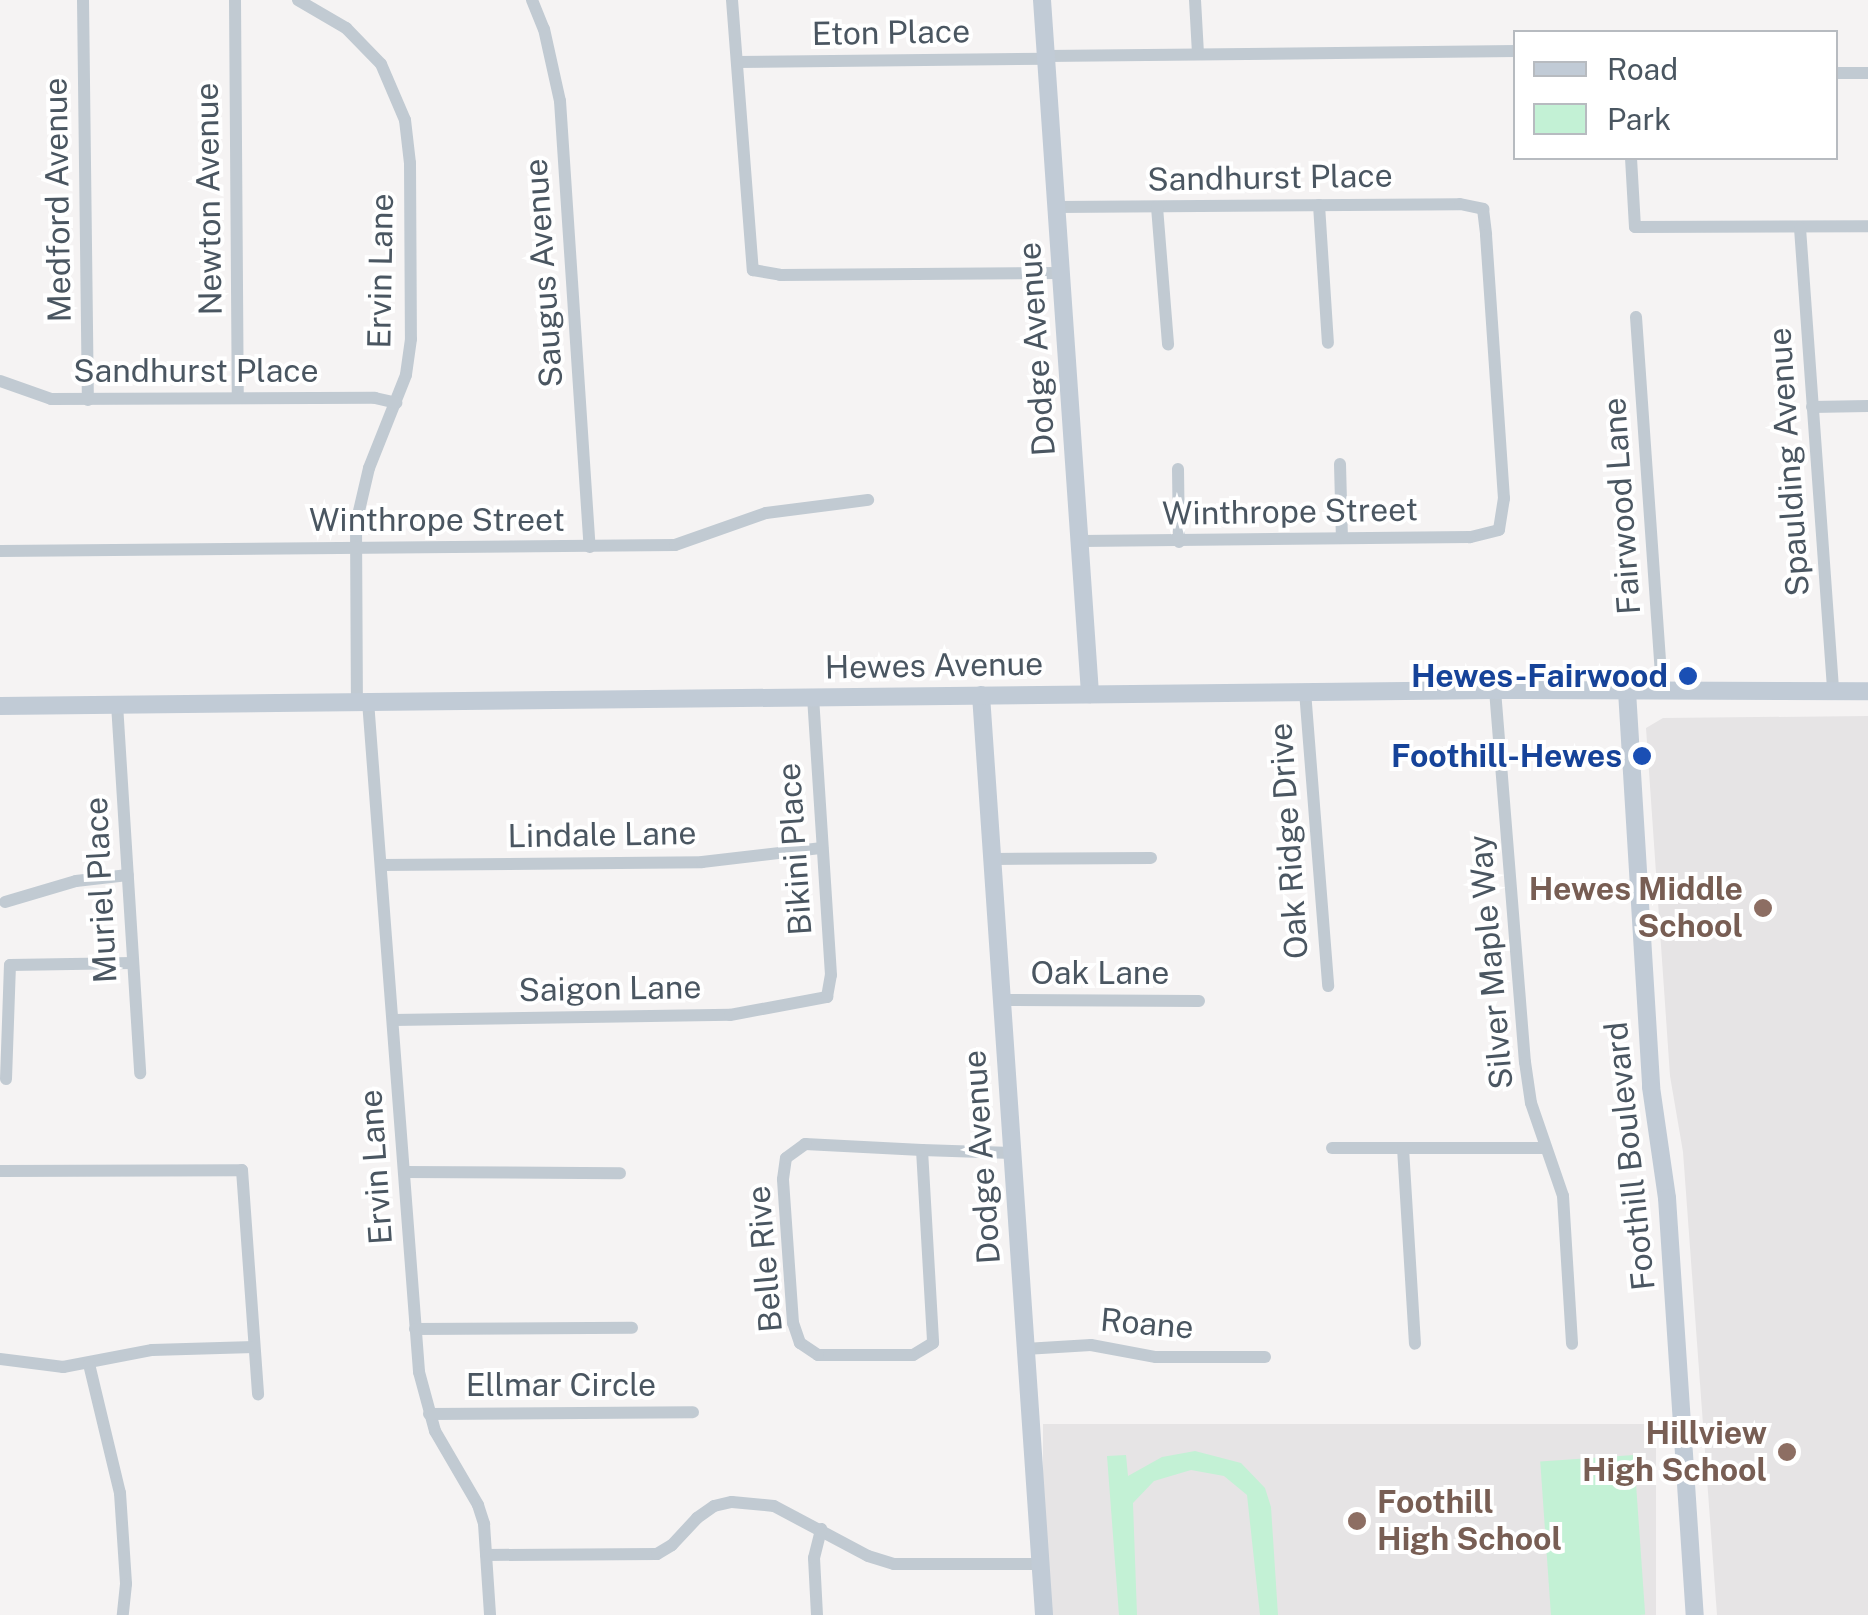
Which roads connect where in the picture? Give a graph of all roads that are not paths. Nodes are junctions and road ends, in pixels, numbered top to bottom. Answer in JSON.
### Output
{"nodes":[{"id":1,"x":83,"y":0,"type":"edge"},
{"id":2,"x":235,"y":0,"type":"edge"},
{"id":3,"x":298,"y":0,"type":"edge"},
{"id":4,"x":532,"y":0,"type":"edge"},
{"id":5,"x":732,"y":0,"type":"edge"},
{"id":6,"x":1042,"y":0,"type":"edge"},
{"id":7,"x":1195,"y":0,"type":"edge"},
{"id":8,"x":1513,"y":51,"type":"edge"},
{"id":9,"x":1198,"y":54,"type":"junction"},
{"id":10,"x":1046,"y":57,"type":"junction"},
{"id":11,"x":736,"y":62,"type":"junction"},
{"id":12,"x":1868,"y":72,"type":"edge"},
{"id":13,"x":1838,"y":73,"type":"edge"},
{"id":14,"x":1631,"y":160,"type":"edge"},
{"id":15,"x":1319,"y":206,"type":"junction"},
{"id":16,"x":1057,"y":207,"type":"junction"},
{"id":17,"x":1157,"y":207,"type":"junction"},
{"id":18,"x":1868,"y":226,"type":"edge"},
{"id":19,"x":1800,"y":228,"type":"junction"},
{"id":20,"x":1062,"y":273,"type":"junction"},
{"id":21,"x":1636,"y":317,"type":"dead end"},
{"id":22,"x":1328,"y":343,"type":"dead end"},
{"id":23,"x":1168,"y":345,"type":"dead end"},
{"id":24,"x":0,"y":382,"type":"edge"},
{"id":25,"x":238,"y":397,"type":"junction"},
{"id":26,"x":88,"y":400,"type":"junction"},
{"id":27,"x":396,"y":403,"type":"junction"},
{"id":28,"x":1812,"y":406,"type":"junction"},
{"id":29,"x":1868,"y":406,"type":"edge"},
{"id":30,"x":1340,"y":464,"type":"dead end"},
{"id":31,"x":1178,"y":469,"type":"dead end"},
{"id":32,"x":868,"y":500,"type":"dead end"},
{"id":33,"x":1500,"y":530,"type":"joint"},
{"id":34,"x":1342,"y":538,"type":"junction"},
{"id":35,"x":1081,"y":541,"type":"junction"},
{"id":36,"x":1179,"y":542,"type":"junction"},
{"id":37,"x":590,"y":547,"type":"junction"},
{"id":38,"x":356,"y":548,"type":"junction"},
{"id":39,"x":0,"y":550,"type":"edge"},
{"id":40,"x":1495,"y":690,"type":"junction"},
{"id":41,"x":1626,"y":691,"type":"junction"},
{"id":42,"x":1662,"y":691,"type":"junction"},
{"id":43,"x":1868,"y":691,"type":"edge"},
{"id":44,"x":1305,"y":692,"type":"junction"},
{"id":45,"x":1833,"y":692,"type":"junction"},
{"id":46,"x":1090,"y":694,"type":"junction"},
{"id":47,"x":980,"y":695,"type":"junction"},
{"id":48,"x":814,"y":697,"type":"junction"},
{"id":49,"x":363,"y":702,"type":"junction"},
{"id":50,"x":118,"y":704,"type":"junction"},
{"id":51,"x":0,"y":706,"type":"edge"},
{"id":52,"x":822,"y":848,"type":"junction"},
{"id":53,"x":1151,"y":858,"type":"dead end"},
{"id":54,"x":992,"y":859,"type":"junction"},
{"id":55,"x":382,"y":865,"type":"junction"},
{"id":56,"x":128,"y":875,"type":"junction"},
{"id":57,"x":5,"y":902,"type":"dead end"},
{"id":58,"x":133,"y":963,"type":"junction"},
{"id":59,"x":1328,"y":986,"type":"dead end"},
{"id":60,"x":826,"y":997,"type":"joint"},
{"id":61,"x":1001,"y":1000,"type":"junction"},
{"id":62,"x":1199,"y":1001,"type":"dead end"},
{"id":63,"x":393,"y":1020,"type":"junction"},
{"id":64,"x":140,"y":1073,"type":"dead end"},
{"id":65,"x":6,"y":1079,"type":"dead end"},
{"id":66,"x":1332,"y":1148,"type":"dead end"},
{"id":67,"x":1403,"y":1148,"type":"junction"},
{"id":68,"x":1546,"y":1148,"type":"junction"},
{"id":69,"x":922,"y":1150,"type":"junction"},
{"id":70,"x":1012,"y":1153,"type":"junction"},
{"id":71,"x":0,"y":1171,"type":"edge"},
{"id":72,"x":404,"y":1172,"type":"junction"},
{"id":73,"x":620,"y":1173,"type":"dead end"},
{"id":74,"x":632,"y":1328,"type":"dead end"},
{"id":75,"x":415,"y":1330,"type":"junction"},
{"id":76,"x":1415,"y":1344,"type":"dead end"},
{"id":77,"x":1572,"y":1344,"type":"dead end"},
{"id":78,"x":254,"y":1348,"type":"junction"},
{"id":79,"x":1025,"y":1349,"type":"junction"},
{"id":80,"x":1265,"y":1358,"type":"dead end"},
{"id":81,"x":0,"y":1359,"type":"edge"},
{"id":82,"x":89,"y":1364,"type":"junction"},
{"id":83,"x":258,"y":1394,"type":"dead end"},
{"id":84,"x":694,"y":1412,"type":"dead end"},
{"id":85,"x":428,"y":1414,"type":"junction"},
{"id":86,"x":822,"y":1529,"type":"junction"},
{"id":87,"x":486,"y":1555,"type":"junction"},
{"id":88,"x":1040,"y":1564,"type":"junction"},
{"id":89,"x":124,"y":1615,"type":"edge"},
{"id":90,"x":490,"y":1615,"type":"edge"},
{"id":91,"x":817,"y":1615,"type":"edge"},
{"id":92,"x":1044,"y":1615,"type":"edge"},
{"id":93,"x":1695,"y":1615,"type":"edge"}],
"edges":[{"from":1,"to":26,"type":"street","name":"Medford Avenue"},
{"from":2,"to":25,"type":"street","name":"Newton Avenue"},
{"from":3,"to":27,"type":"street","name":"Ervin Lane"},
{"from":4,"to":37,"type":"street","name":"Saugus Avenue"},
{"from":5,"to":11,"type":"street"},
{"from":6,"to":10,"type":"street","name":"Dodge Avenue"},
{"from":7,"to":9,"type":"street"},
{"from":8,"to":9,"type":"street","name":"Eton Place"},
{"from":9,"to":10,"type":"street","name":"Eton Place"},
{"from":10,"to":11,"type":"street","name":"Eton Place"},
{"from":10,"to":16,"type":"street","name":"Dodge Avenue"},
{"from":11,"to":20,"type":"street"},
{"from":12,"to":13,"type":"street"},
{"from":14,"to":19,"type":"street"},
{"from":15,"to":17,"type":"street","name":"Sandhurst Place"},
{"from":15,"to":22,"type":"street"},
{"from":15,"to":33,"type":"street","name":"Sandhurst Place"},
{"from":16,"to":17,"type":"street","name":"Sandhurst Place"},
{"from":16,"to":20,"type":"street","name":"Dodge Avenue"},
{"from":17,"to":23,"type":"street"},
{"from":18,"to":19,"type":"street"},
{"from":19,"to":28,"type":"street","name":"Spaulding Avenue"},
{"from":20,"to":35,"type":"street","name":"Dodge Avenue"},
{"from":21,"to":42,"type":"street","name":"Fairwood Lane"},
{"from":24,"to":26,"type":"street","name":"Sandhurst Place"},
{"from":25,"to":26,"type":"street","name":"Sandhurst Place"},
{"from":25,"to":27,"type":"street","name":"Sandhurst Place"},
{"from":27,"to":38,"type":"street","name":"Ervin Lane"},
{"from":28,"to":29,"type":"street"},
{"from":28,"to":45,"type":"street","name":"Spaulding Avenue"},
{"from":30,"to":34,"type":"street"},
{"from":31,"to":36,"type":"street"},
{"from":32,"to":37,"type":"street","name":"Winthrope Street"},
{"from":33,"to":34,"type":"street","name":"Winthrope Street"},
{"from":34,"to":36,"type":"street","name":"Winthrope Street"},
{"from":35,"to":36,"type":"street","name":"Winthrope Street"},
{"from":35,"to":46,"type":"street","name":"Dodge Avenue"},
{"from":37,"to":38,"type":"street","name":"Winthrope Street"},
{"from":38,"to":39,"type":"street","name":"Winthrope Street"},
{"from":38,"to":49,"type":"street","name":"Ervin Lane"},
{"from":40,"to":41,"type":"street","name":"Hewes Avenue"},
{"from":40,"to":44,"type":"street","name":"Hewes Avenue"},
{"from":40,"to":68,"type":"street","name":"Silver Maple Way"},
{"from":41,"to":42,"type":"street","name":"Hewes Avenue"},
{"from":41,"to":93,"type":"street","name":"Foothill Boulevard"},
{"from":42,"to":45,"type":"street","name":"Hewes Avenue"},
{"from":43,"to":45,"type":"street","name":"Hewes Avenue"},
{"from":44,"to":46,"type":"street","name":"Hewes Avenue"},
{"from":44,"to":59,"type":"street","name":"Oak Ridge Drive"},
{"from":46,"to":47,"type":"street","name":"Hewes Avenue"},
{"from":47,"to":48,"type":"street","name":"Hewes Avenue"},
{"from":47,"to":54,"type":"street","name":"Dodge Avenue"},
{"from":48,"to":49,"type":"street","name":"Hewes Avenue"},
{"from":48,"to":52,"type":"street","name":"Bikini Place"},
{"from":49,"to":50,"type":"street","name":"Hewes Avenue"},
{"from":49,"to":55,"type":"street","name":"Ervin Lane"},
{"from":50,"to":51,"type":"street","name":"Hewes Avenue"},
{"from":50,"to":56,"type":"street","name":"Muriel Place"},
{"from":52,"to":55,"type":"street","name":"Lindale Lane"},
{"from":52,"to":60,"type":"street","name":"Bikini Place"},
{"from":53,"to":54,"type":"street"},
{"from":54,"to":61,"type":"street","name":"Dodge Avenue"},
{"from":55,"to":63,"type":"street","name":"Ervin Lane"},
{"from":56,"to":57,"type":"street"},
{"from":56,"to":58,"type":"street","name":"Muriel Place"},
{"from":58,"to":64,"type":"street","name":"Muriel Place"},
{"from":58,"to":65,"type":"street"},
{"from":60,"to":63,"type":"street","name":"Saigon Lane"},
{"from":61,"to":62,"type":"street","name":"Oak Lane"},
{"from":61,"to":70,"type":"street","name":"Dodge Avenue"},
{"from":63,"to":72,"type":"street","name":"Ervin Lane"},
{"from":66,"to":67,"type":"street"},
{"from":67,"to":68,"type":"street"},
{"from":67,"to":76,"type":"street"},
{"from":68,"to":77,"type":"street","name":"Silver Maple Way"},
{"from":69,"to":69,"type":"street","name":"Belle Rive"},
{"from":69,"to":70,"type":"street","name":"Belle Rive"},
{"from":70,"to":79,"type":"street","name":"Dodge Avenue"},
{"from":71,"to":78,"type":"street"},
{"from":72,"to":73,"type":"street"},
{"from":72,"to":75,"type":"street","name":"Ervin Lane"},
{"from":74,"to":75,"type":"street"},
{"from":75,"to":85,"type":"street","name":"Ervin Lane"},
{"from":78,"to":82,"type":"street"},
{"from":78,"to":83,"type":"street"},
{"from":79,"to":80,"type":"street","name":"Roane"},
{"from":79,"to":88,"type":"street","name":"Dodge Avenue"},
{"from":81,"to":82,"type":"street"},
{"from":82,"to":89,"type":"street"},
{"from":84,"to":85,"type":"street","name":"Ellmar Circle"},
{"from":85,"to":87,"type":"street","name":"Ervin Lane"},
{"from":86,"to":87,"type":"street"},
{"from":86,"to":88,"type":"street"},
{"from":86,"to":91,"type":"street"},
{"from":87,"to":90,"type":"street","name":"Ervin Lane"},
{"from":88,"to":92,"type":"street","name":"Dodge Avenue"}]}
